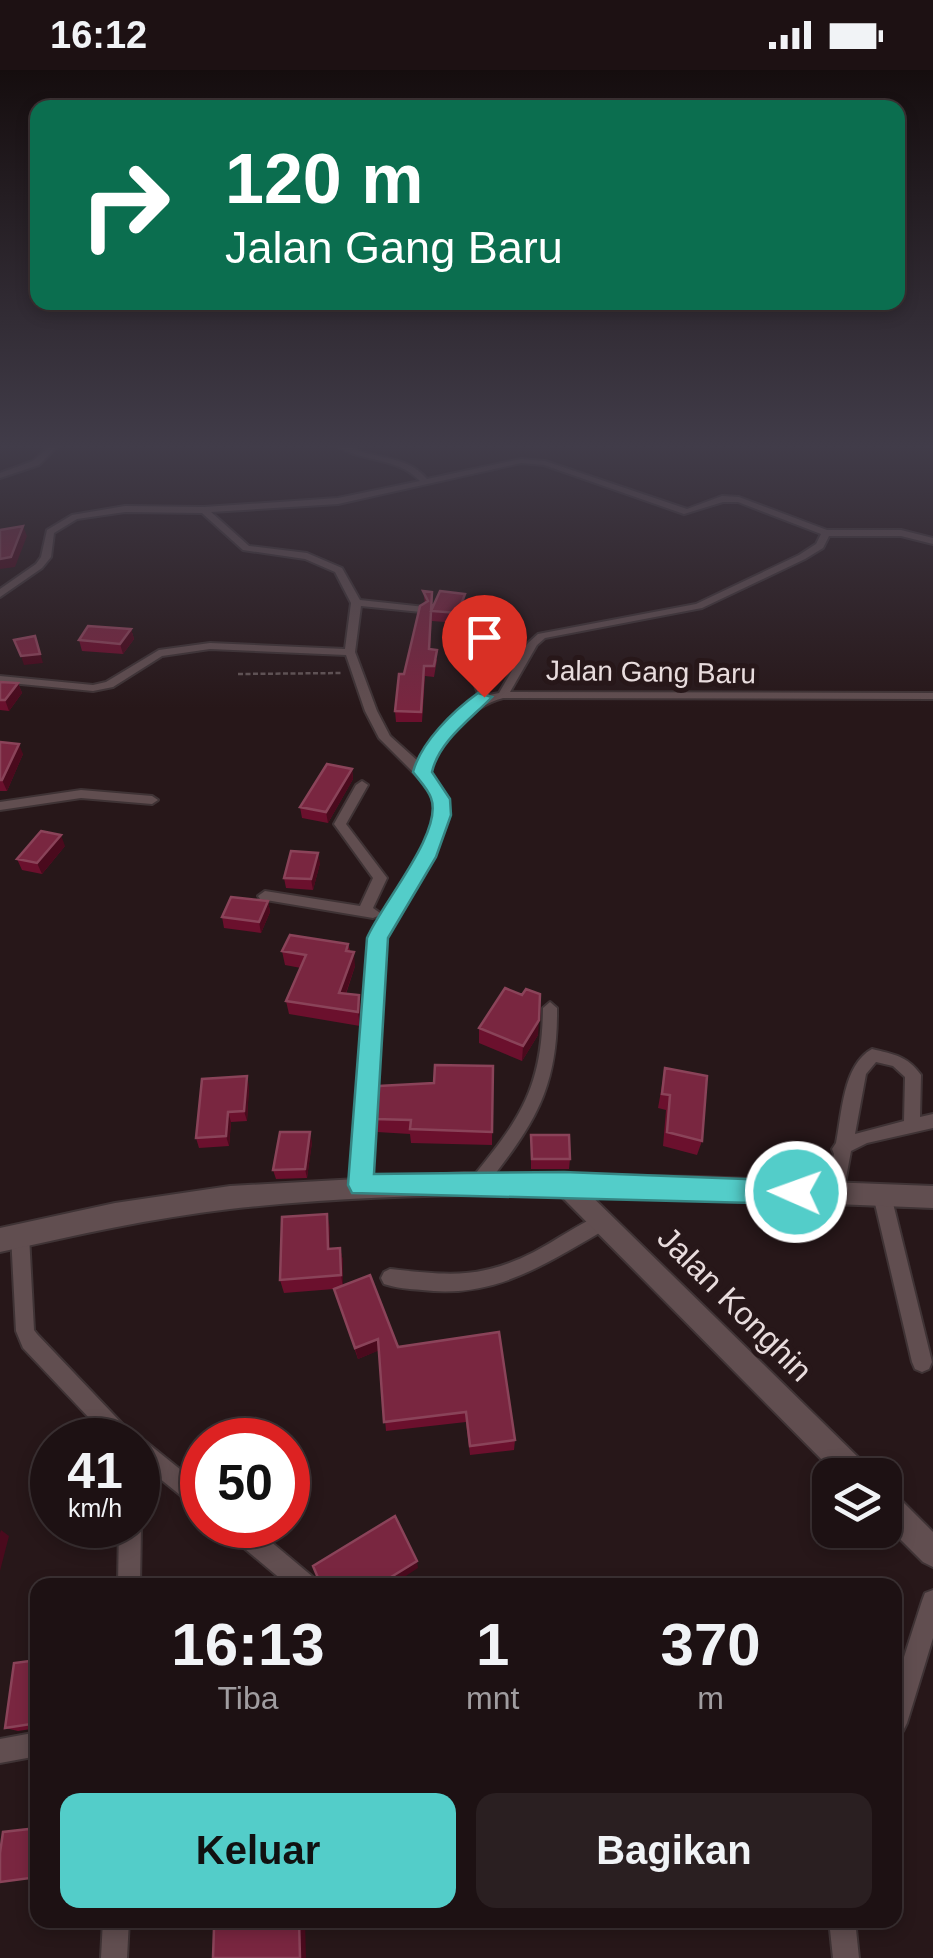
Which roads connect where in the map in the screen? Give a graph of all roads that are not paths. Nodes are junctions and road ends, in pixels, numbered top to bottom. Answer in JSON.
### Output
{"nodes":[{"id":1,"x":50,"y":532,"type":"edge"},
{"id":2,"x":228,"y":532,"type":"edge"},
{"id":3,"x":826,"y":533,"type":"joint"},
{"id":4,"x":933,"y":541,"type":"edge"},
{"id":5,"x":0,"y":594,"type":"edge"},
{"id":6,"x":356,"y":602,"type":"junction"},
{"id":7,"x":421,"y":609,"type":"edge"},
{"id":8,"x":470,"y":610,"type":"dead end"},
{"id":9,"x":350,"y":652,"type":"junction"},
{"id":10,"x":0,"y":680,"type":"edge"},
{"id":11,"x":503,"y":695,"type":"junction"},
{"id":12,"x":933,"y":696,"type":"edge"},
{"id":13,"x":484,"y":697,"type":"junction"},
{"id":14,"x":422,"y":772,"type":"junction"},
{"id":15,"x":362,"y":785,"type":"dead end"},
{"id":16,"x":152,"y":800,"type":"dead end"},
{"id":17,"x":0,"y":806,"type":"edge"},
{"id":18,"x":265,"y":896,"type":"edge"},
{"id":19,"x":365,"y":911,"type":"junction"},
{"id":20,"x":386,"y":916,"type":"junction"},
{"id":21,"x":550,"y":1008,"type":"dead end"},
{"id":22,"x":933,"y":1121,"type":"edge"},
{"id":23,"x":912,"y":1124,"type":"junction"},
{"id":24,"x":840,"y":1149,"type":"junction"},
{"id":25,"x":478,"y":1183,"type":"junction"},
{"id":26,"x":564,"y":1184,"type":"junction"},
{"id":27,"x":361,"y":1185,"type":"junction"},
{"id":28,"x":834,"y":1194,"type":"junction"},
{"id":29,"x":882,"y":1196,"type":"junction"},
{"id":30,"x":933,"y":1197,"type":"edge"},
{"id":31,"x":602,"y":1222,"type":"junction"},
{"id":32,"x":10,"y":1237,"type":"edge"},
{"id":33,"x":390,"y":1278,"type":"dead end"},
{"id":34,"x":922,"y":1362,"type":"dead end"},
{"id":35,"x":106,"y":1418,"type":"edge"},
{"id":36,"x":839,"y":1458,"type":"edge"},
{"id":37,"x":160,"y":1467,"type":"edge"},
{"id":38,"x":180,"y":1482,"type":"edge"},
{"id":39,"x":902,"y":1521,"type":"edge"},
{"id":40,"x":130,"y":1548,"type":"edge"},
{"id":41,"x":261,"y":1548,"type":"edge"},
{"id":42,"x":933,"y":1552,"type":"edge"},
{"id":43,"x":129,"y":1578,"type":"edge"},
{"id":44,"x":296,"y":1578,"type":"edge"},
{"id":45,"x":933,"y":1601,"type":"edge"},
{"id":46,"x":902,"y":1701,"type":"edge"},
{"id":47,"x":30,"y":1745,"type":"edge"},
{"id":48,"x":0,"y":1751,"type":"edge"},
{"id":49,"x":116,"y":1928,"type":"edge"},
{"id":50,"x":843,"y":1928,"type":"edge"},
{"id":51,"x":114,"y":1958,"type":"edge"},
{"id":52,"x":846,"y":1958,"type":"edge"}],
"edges":[{"from":1,"to":5,"type":"street"},
{"from":2,"to":6,"type":"street"},
{"from":3,"to":4,"type":"street"},
{"from":3,"to":11,"type":"street"},
{"from":6,"to":7,"type":"street"},
{"from":6,"to":9,"type":"street"},
{"from":8,"to":13,"type":"street"},
{"from":9,"to":10,"type":"street"},
{"from":9,"to":14,"type":"street"},
{"from":11,"to":12,"type":"street","name":"Jalan Gang Baru"},
{"from":11,"to":13,"type":"street","name":"Jalan Gang Baru"},
{"from":13,"to":14,"type":"street"},
{"from":14,"to":20,"type":"street"},
{"from":15,"to":19,"type":"street"},
{"from":16,"to":17,"type":"street"},
{"from":18,"to":19,"type":"street"},
{"from":19,"to":20,"type":"street"},
{"from":20,"to":27,"type":"street"},
{"from":21,"to":25,"type":"street"},
{"from":22,"to":23,"type":"street"},
{"from":23,"to":24,"type":"street"},
{"from":23,"to":24,"type":"street"},
{"from":24,"to":28,"type":"street"},
{"from":25,"to":26,"type":"main road"},
{"from":25,"to":27,"type":"main road"},
{"from":26,"to":28,"type":"main road"},
{"from":26,"to":31,"type":"street","name":"Jalan Konghin"},
{"from":27,"to":32,"type":"main road"},
{"from":28,"to":29,"type":"main road"},
{"from":29,"to":30,"type":"main road"},
{"from":29,"to":34,"type":"street"},
{"from":31,"to":33,"type":"street"},
{"from":31,"to":36,"type":"street","name":"Jalan Konghin"},
{"from":32,"to":35,"type":"street"},
{"from":37,"to":38,"type":"street"},
{"from":39,"to":42,"type":"street"},
{"from":40,"to":43,"type":"street"},
{"from":41,"to":44,"type":"street"},
{"from":45,"to":46,"type":"street"},
{"from":47,"to":48,"type":"street"},
{"from":49,"to":51,"type":"street"},
{"from":50,"to":52,"type":"street"}]}
